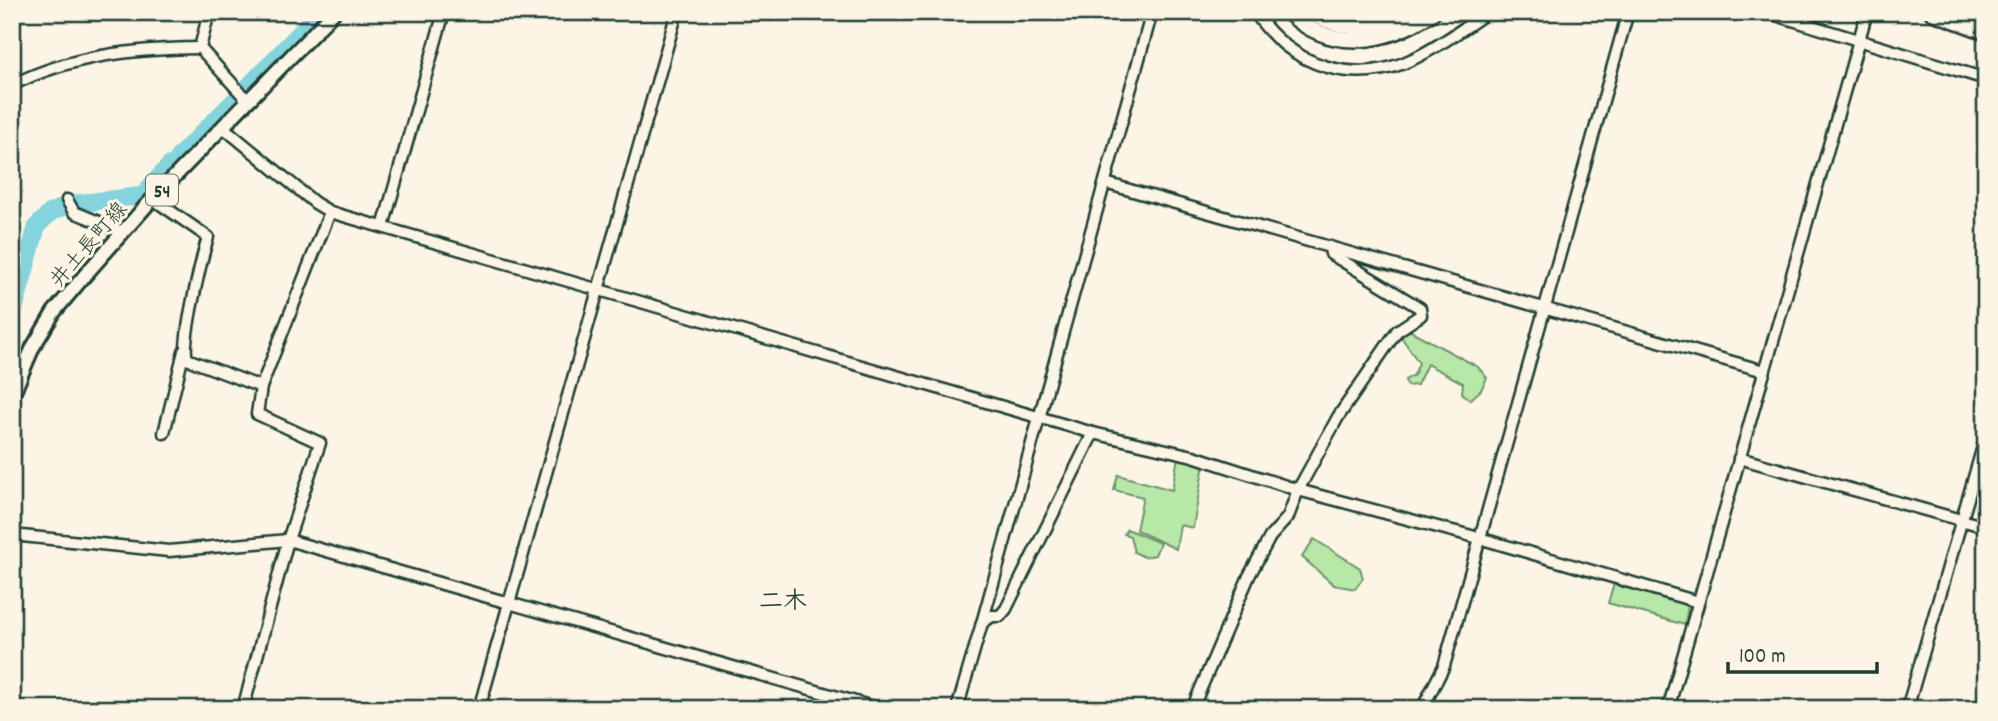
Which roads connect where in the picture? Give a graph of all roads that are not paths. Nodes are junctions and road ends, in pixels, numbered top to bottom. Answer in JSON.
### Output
{"nodes":[{"id":1,"x":209,"y":12,"type":"edge"},
{"id":2,"x":334,"y":12,"type":"edge"},
{"id":3,"x":444,"y":12,"type":"edge"},
{"id":4,"x":677,"y":12,"type":"edge"},
{"id":5,"x":1152,"y":12,"type":"edge"},
{"id":6,"x":1255,"y":12,"type":"edge"},
{"id":7,"x":1288,"y":12,"type":"edge"},
{"id":8,"x":1310,"y":12,"type":"edge"},
{"id":9,"x":1406,"y":12,"type":"edge"},
{"id":10,"x":1433,"y":12,"type":"edge"},
{"id":11,"x":1488,"y":12,"type":"edge"},
{"id":12,"x":1628,"y":12,"type":"edge"},
{"id":13,"x":1766,"y":12,"type":"edge"},
{"id":14,"x":1867,"y":12,"type":"edge"},
{"id":15,"x":1927,"y":12,"type":"edge"},
{"id":16,"x":1932,"y":12,"type":"edge"},
{"id":17,"x":1954,"y":20,"type":"junction"},
{"id":18,"x":1986,"y":32,"type":"edge"},
{"id":19,"x":1859,"y":38,"type":"junction"},
{"id":20,"x":200,"y":48,"type":"junction"},
{"id":21,"x":1986,"y":79,"type":"edge"},
{"id":22,"x":12,"y":85,"type":"edge"},
{"id":23,"x":248,"y":101,"type":"junction"},
{"id":24,"x":223,"y":127,"type":"junction"},
{"id":25,"x":1105,"y":183,"type":"junction"},
{"id":26,"x":153,"y":199,"type":"junction"},
{"id":27,"x":67,"y":200,"type":"dead end"},
{"id":28,"x":330,"y":212,"type":"junction"},
{"id":29,"x":383,"y":227,"type":"junction"},
{"id":30,"x":123,"y":232,"type":"junction"},
{"id":31,"x":1330,"y":247,"type":"junction"},
{"id":32,"x":599,"y":290,"type":"junction"},
{"id":33,"x":1544,"y":309,"type":"junction"},
{"id":34,"x":184,"y":351,"type":"junction"},
{"id":35,"x":1764,"y":371,"type":"junction"},
{"id":36,"x":261,"y":387,"type":"junction"},
{"id":37,"x":12,"y":396,"type":"edge"},
{"id":38,"x":1038,"y":417,"type":"junction"},
{"id":39,"x":164,"y":433,"type":"dead end"},
{"id":40,"x":1093,"y":433,"type":"junction"},
{"id":41,"x":1986,"y":436,"type":"edge"},
{"id":42,"x":1739,"y":458,"type":"junction"},
{"id":43,"x":1298,"y":490,"type":"junction"},
{"id":44,"x":1962,"y":520,"type":"junction"},
{"id":45,"x":1986,"y":527,"type":"edge"},
{"id":46,"x":12,"y":535,"type":"edge"},
{"id":47,"x":1479,"y":538,"type":"junction"},
{"id":48,"x":288,"y":540,"type":"junction"},
{"id":49,"x":508,"y":602,"type":"junction"},
{"id":50,"x":1698,"y":602,"type":"junction"},
{"id":51,"x":982,"y":623,"type":"junction"},
{"id":52,"x":243,"y":709,"type":"edge"},
{"id":53,"x":479,"y":709,"type":"edge"},
{"id":54,"x":880,"y":709,"type":"edge"},
{"id":55,"x":957,"y":709,"type":"edge"},
{"id":56,"x":1192,"y":709,"type":"edge"},
{"id":57,"x":1423,"y":709,"type":"edge"},
{"id":58,"x":1668,"y":709,"type":"edge"},
{"id":59,"x":1907,"y":709,"type":"edge"}],
"edges":[{"from":1,"to":20,"type":"street"},
{"from":2,"to":23,"type":"main road","name":"井土長町線","number":"54"},
{"from":3,"to":29,"type":"street"},
{"from":4,"to":32,"type":"street"},
{"from":5,"to":25,"type":"street"},
{"from":6,"to":11,"type":"street"},
{"from":7,"to":10,"type":"highway"},
{"from":8,"to":9,"type":"highway"},
{"from":12,"to":33,"type":"street"},
{"from":13,"to":19,"type":"street"},
{"from":14,"to":19,"type":"street"},
{"from":15,"to":17,"type":"highway"},
{"from":16,"to":17,"type":"highway"},
{"from":17,"to":18,"type":"highway"},
{"from":19,"to":21,"type":"street"},
{"from":19,"to":35,"type":"street"},
{"from":20,"to":22,"type":"street"},
{"from":20,"to":23,"type":"street"},
{"from":23,"to":24,"type":"main road","name":"井土長町線","number":"54"},
{"from":24,"to":26,"type":"main road","name":"井土長町線","number":"54"},
{"from":24,"to":28,"type":"street"},
{"from":25,"to":31,"type":"street"},
{"from":25,"to":38,"type":"street"},
{"from":26,"to":30,"type":"main road","name":"井土長町線","number":"54"},
{"from":26,"to":34,"type":"street"},
{"from":27,"to":30,"type":"street"},
{"from":28,"to":29,"type":"street"},
{"from":28,"to":36,"type":"street"},
{"from":29,"to":32,"type":"street"},
{"from":30,"to":37,"type":"main road","name":"井土長町線","number":"54"},
{"from":31,"to":33,"type":"street"},
{"from":31,"to":43,"type":"street"},
{"from":32,"to":38,"type":"street"},
{"from":32,"to":49,"type":"street"},
{"from":33,"to":35,"type":"street"},
{"from":33,"to":47,"type":"street"},
{"from":34,"to":36,"type":"street"},
{"from":34,"to":39,"type":"street"},
{"from":35,"to":42,"type":"street"},
{"from":36,"to":48,"type":"street"},
{"from":38,"to":40,"type":"street"},
{"from":38,"to":51,"type":"street"},
{"from":40,"to":43,"type":"street"},
{"from":40,"to":51,"type":"street"},
{"from":41,"to":44,"type":"street"},
{"from":42,"to":44,"type":"street"},
{"from":42,"to":50,"type":"street"},
{"from":43,"to":47,"type":"street"},
{"from":43,"to":56,"type":"street"},
{"from":44,"to":45,"type":"street"},
{"from":44,"to":59,"type":"street"},
{"from":46,"to":48,"type":"street"},
{"from":47,"to":50,"type":"street"},
{"from":47,"to":57,"type":"street"},
{"from":48,"to":49,"type":"street"},
{"from":48,"to":52,"type":"street"},
{"from":49,"to":53,"type":"street"},
{"from":49,"to":54,"type":"street"},
{"from":50,"to":58,"type":"street"},
{"from":51,"to":55,"type":"street"}]}
